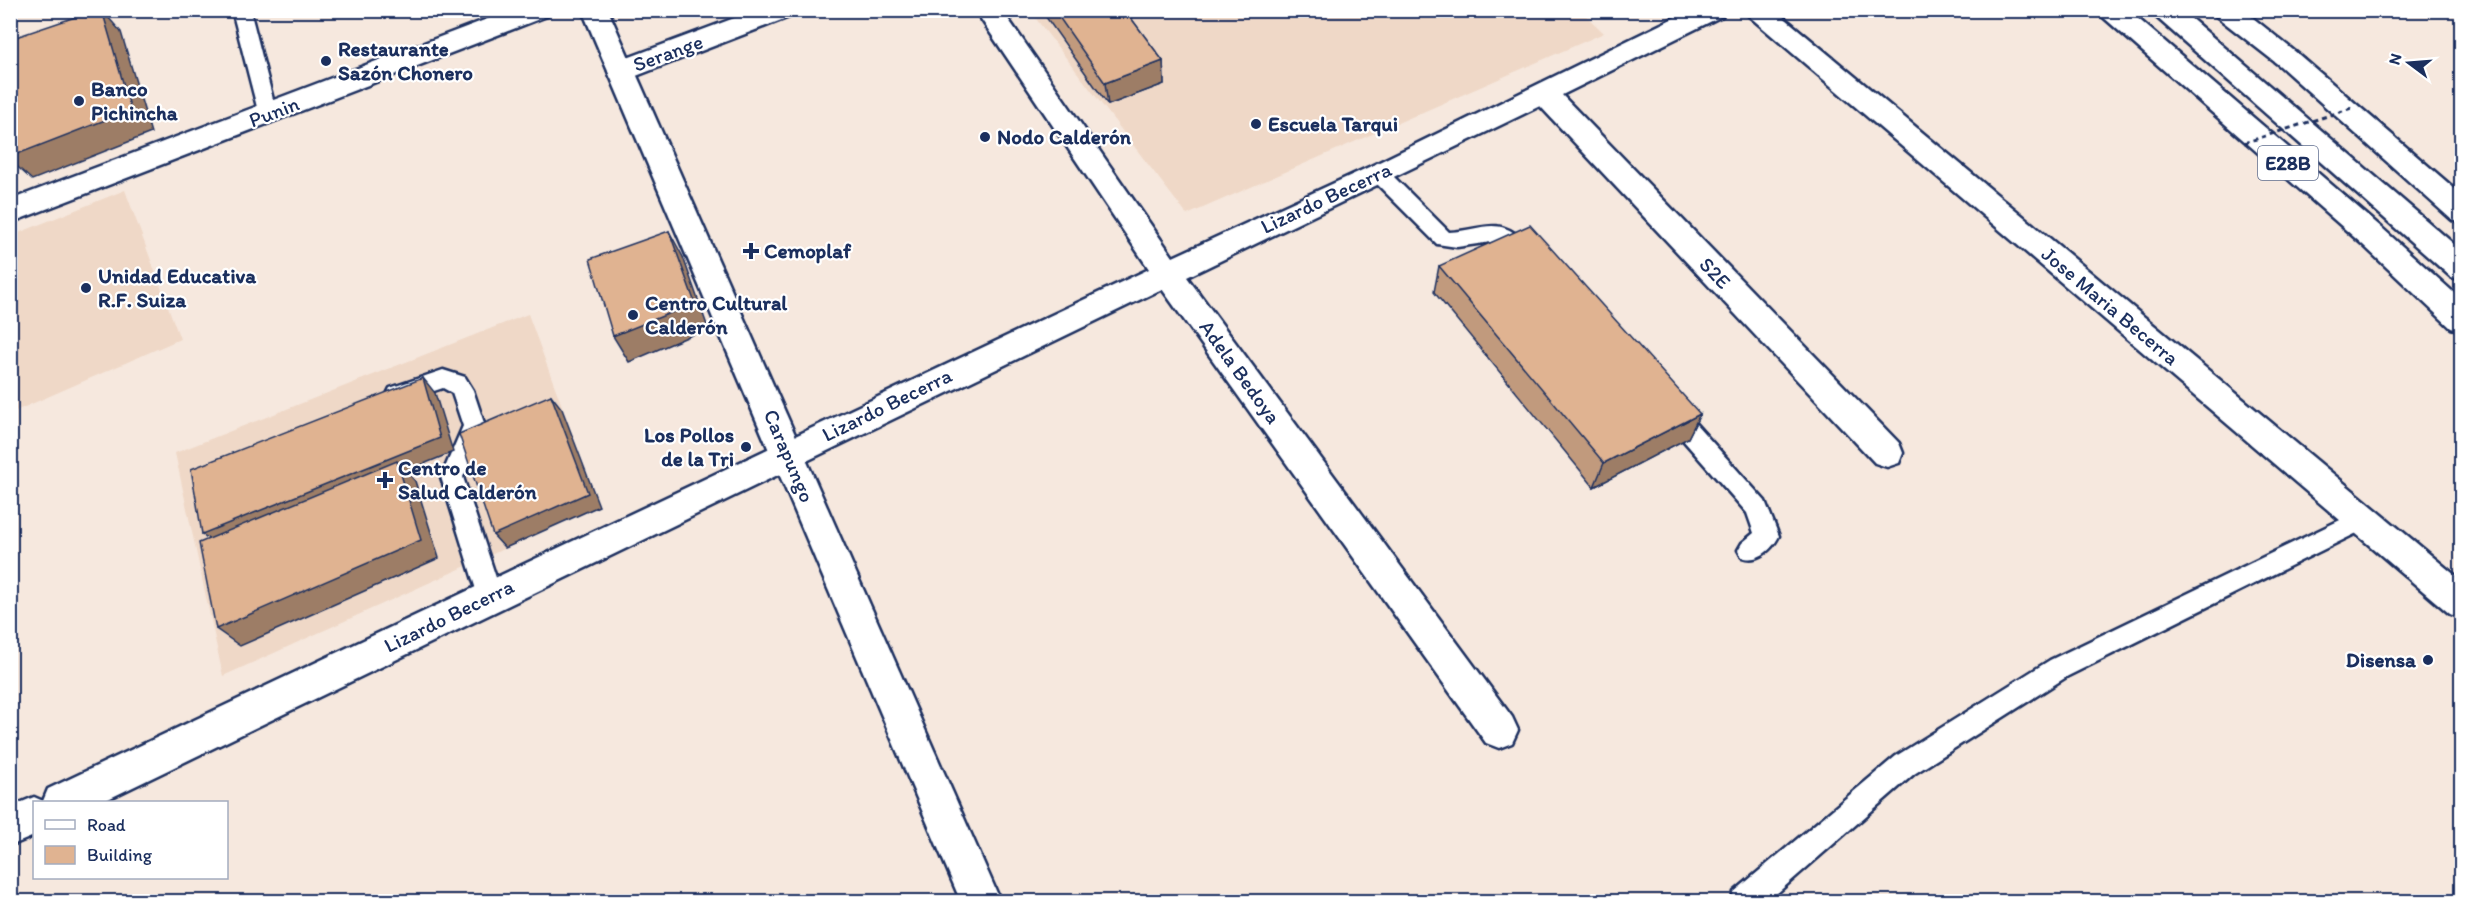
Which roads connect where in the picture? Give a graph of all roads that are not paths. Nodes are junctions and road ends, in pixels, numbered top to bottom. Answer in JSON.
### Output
{"nodes":[{"id":1,"x":241,"y":10,"type":"edge"},
{"id":2,"x":538,"y":10,"type":"edge"},
{"id":3,"x":595,"y":10,"type":"edge"},
{"id":4,"x":783,"y":10,"type":"edge"},
{"id":5,"x":988,"y":10,"type":"edge"},
{"id":6,"x":1713,"y":10,"type":"edge"},
{"id":7,"x":1758,"y":10,"type":"edge"},
{"id":8,"x":2111,"y":10,"type":"edge"},
{"id":9,"x":2164,"y":10,"type":"edge"},
{"id":10,"x":2225,"y":10,"type":"edge"},
{"id":11,"x":621,"y":71,"type":"junction"},
{"id":12,"x":1543,"y":92,"type":"junction"},
{"id":13,"x":268,"y":115,"type":"junction"},
{"id":14,"x":1379,"y":174,"type":"junction"},
{"id":15,"x":10,"y":212,"type":"edge"},
{"id":16,"x":2462,"y":212,"type":"edge"},
{"id":17,"x":1542,"y":268,"type":"edge"},
{"id":18,"x":2462,"y":269,"type":"edge"},
{"id":19,"x":1167,"y":272,"type":"junction"},
{"id":20,"x":2462,"y":319,"type":"edge"},
{"id":21,"x":1657,"y":395,"type":"edge"},
{"id":22,"x":378,"y":402,"type":"edge"},
{"id":23,"x":788,"y":453,"type":"junction"},
{"id":24,"x":1887,"y":453,"type":"dead end"},
{"id":25,"x":2362,"y":519,"type":"junction"},
{"id":26,"x":1750,"y":550,"type":"dead end"},
{"id":27,"x":490,"y":596,"type":"junction"},
{"id":28,"x":2462,"y":603,"type":"edge"},
{"id":29,"x":1499,"y":730,"type":"dead end"},
{"id":30,"x":64,"y":801,"type":"edge"},
{"id":31,"x":33,"y":816,"type":"edge"},
{"id":32,"x":10,"y":827,"type":"edge"},
{"id":33,"x":981,"y":902,"type":"edge"},
{"id":34,"x":1744,"y":902,"type":"edge"}],
"edges":[{"from":1,"to":13,"type":"lane"},
{"from":2,"to":13,"type":"main road","name":"Punin"},
{"from":3,"to":11,"type":"main road","name":"Carapungo"},
{"from":4,"to":11,"type":"main road","name":"Serange"},
{"from":5,"to":19,"type":"main road","name":"Adela Bedoya"},
{"from":6,"to":12,"type":"main road","name":"Lizardo Becerra"},
{"from":7,"to":25,"type":"main road","name":"Jose Maria Becerra"},
{"from":8,"to":20,"type":"main road","number":"E28B"},
{"from":9,"to":18,"type":"main road","number":"E28B"},
{"from":10,"to":16,"type":"main road"},
{"from":11,"to":23,"type":"main road","name":"Carapungo"},
{"from":12,"to":14,"type":"main road","name":"Lizardo Becerra"},
{"from":12,"to":24,"type":"main road","name":"S2E"},
{"from":13,"to":15,"type":"main road","name":"Punin"},
{"from":14,"to":17,"type":"lane"},
{"from":14,"to":19,"type":"main road","name":"Lizardo Becerra"},
{"from":19,"to":23,"type":"main road","name":"Lizardo Becerra"},
{"from":19,"to":29,"type":"main road","name":"Adela Bedoya"},
{"from":21,"to":26,"type":"lane"},
{"from":22,"to":27,"type":"lane"},
{"from":23,"to":27,"type":"main road","name":"Lizardo Becerra"},
{"from":23,"to":33,"type":"main road","name":"Carapungo"},
{"from":25,"to":28,"type":"main road","name":"Jose Maria Becerra"},
{"from":25,"to":34,"type":"lane"},
{"from":27,"to":30,"type":"main road","name":"Lizardo Becerra"},
{"from":31,"to":32,"type":"main road"}]}
